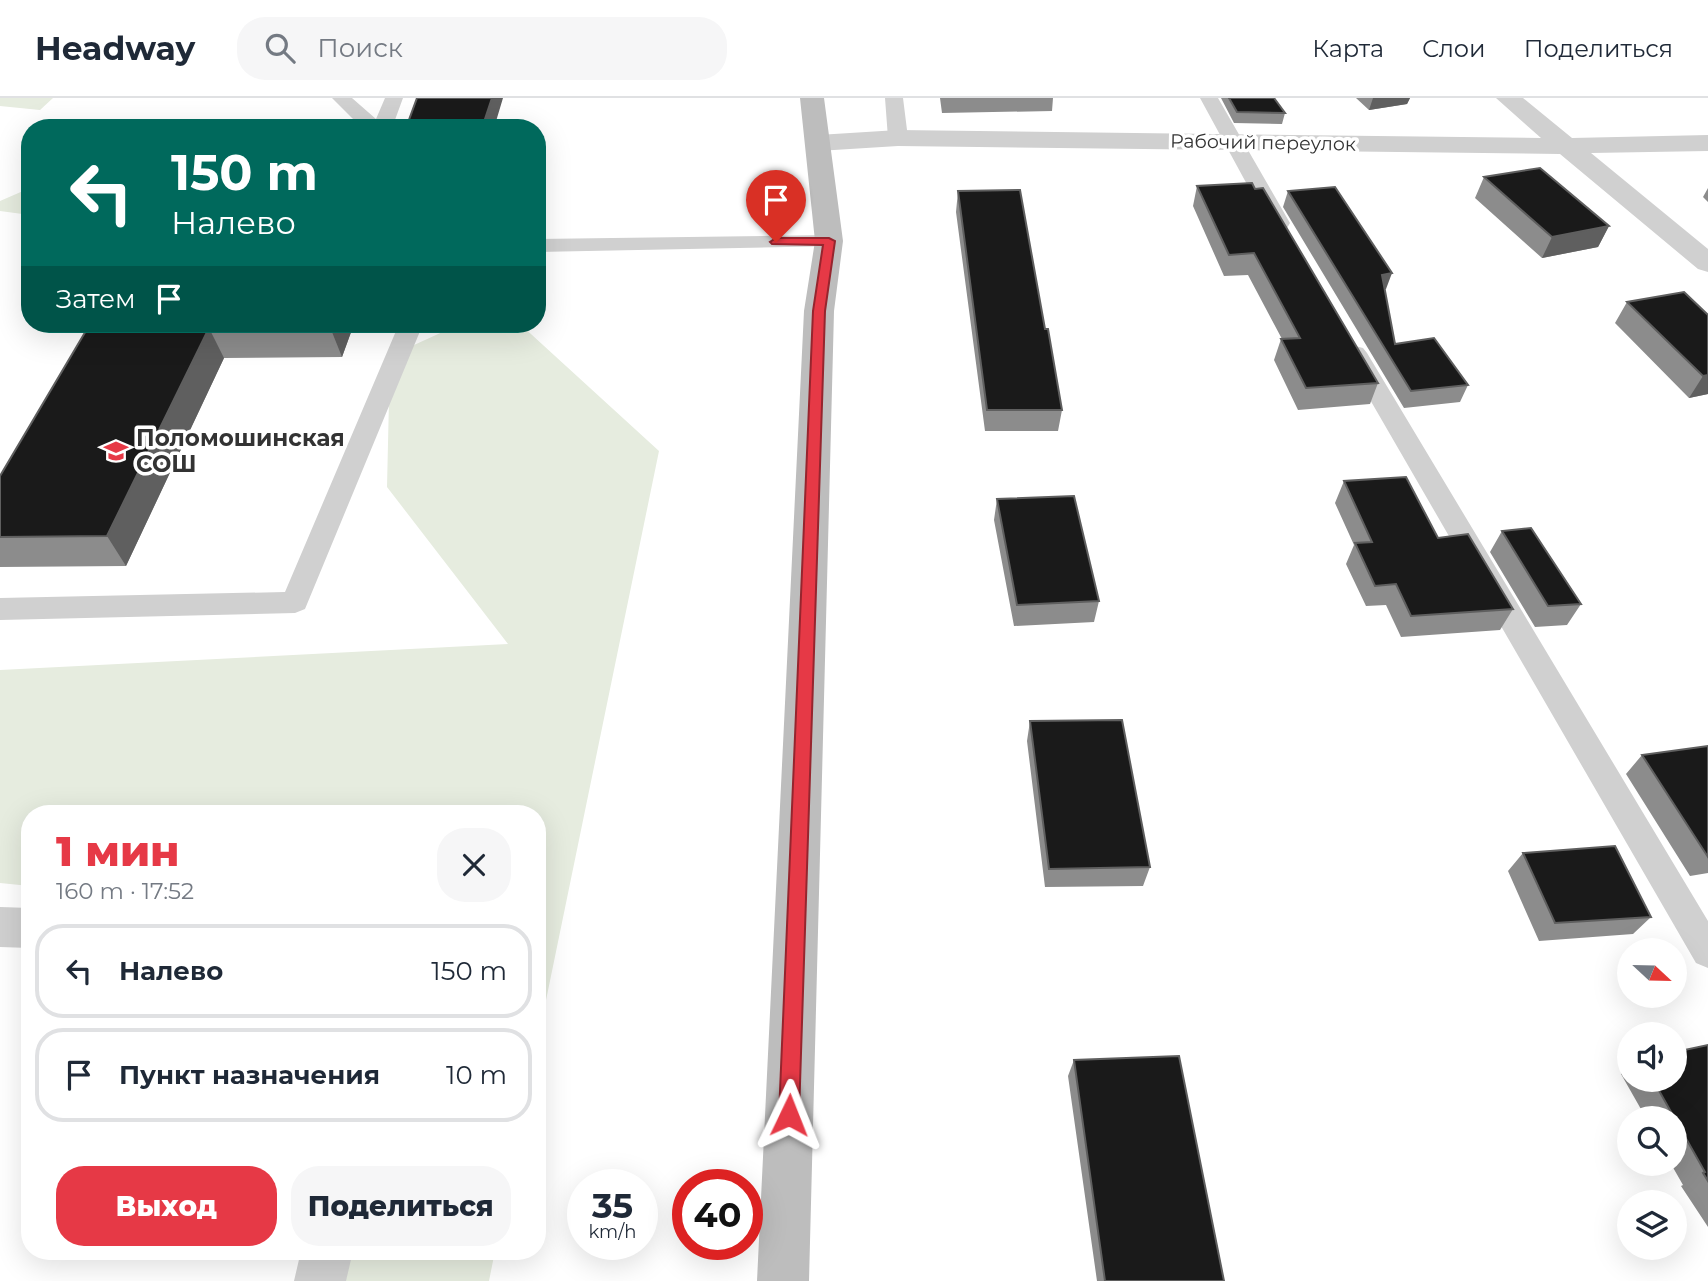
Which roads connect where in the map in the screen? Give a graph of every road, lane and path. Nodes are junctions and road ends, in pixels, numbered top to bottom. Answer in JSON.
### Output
{"nodes":[{"id":1,"x":341,"y":98,"type":"edge"},
{"id":2,"x":394,"y":98,"type":"edge"},
{"id":3,"x":812,"y":98,"type":"edge"},
{"id":4,"x":894,"y":98,"type":"edge"},
{"id":5,"x":1209,"y":98,"type":"edge"},
{"id":6,"x":1508,"y":98,"type":"edge"},
{"id":7,"x":364,"y":119,"type":"edge"},
{"id":8,"x":386,"y":119,"type":"edge"},
{"id":9,"x":898,"y":138,"type":"junction"},
{"id":10,"x":1231,"y":142,"type":"junction"},
{"id":11,"x":818,"y":143,"type":"junction"},
{"id":12,"x":1708,"y":143,"type":"edge"},
{"id":13,"x":1565,"y":146,"type":"junction"},
{"id":14,"x":829,"y":241,"type":"junction"},
{"id":15,"x":546,"y":246,"type":"edge"},
{"id":16,"x":1294,"y":249,"type":"edge"},
{"id":17,"x":1708,"y":263,"type":"edge"},
{"id":18,"x":407,"y":333,"type":"edge"},
{"id":19,"x":1343,"y":333,"type":"edge"},
{"id":20,"x":0,"y":609,"type":"edge"},
{"id":21,"x":0,"y":927,"type":"edge"},
{"id":22,"x":21,"y":928,"type":"edge"},
{"id":23,"x":1708,"y":952,"type":"edge"},
{"id":24,"x":325,"y":1260,"type":"edge"},
{"id":25,"x":320,"y":1281,"type":"edge"},
{"id":26,"x":783,"y":1281,"type":"edge"}],
"edges":[{"from":1,"to":7,"type":"lane"},
{"from":2,"to":8,"type":"lane"},
{"from":3,"to":11,"type":"street"},
{"from":4,"to":9,"type":"lane"},
{"from":5,"to":10,"type":"lane"},
{"from":6,"to":13,"type":"street"},
{"from":9,"to":10,"type":"street","name":"Рабочий переулок"},
{"from":9,"to":11,"type":"street","name":"Рабочий переулок"},
{"from":10,"to":13,"type":"street","name":"Рабочий переулок"},
{"from":10,"to":16,"type":"lane"},
{"from":11,"to":14,"type":"street"},
{"from":12,"to":13,"type":"street","name":"Рабочий переулок"},
{"from":13,"to":17,"type":"street"},
{"from":14,"to":15,"type":"lane"},
{"from":14,"to":26,"type":"street"},
{"from":18,"to":20,"type":"lane"},
{"from":19,"to":23,"type":"lane"},
{"from":21,"to":22,"type":"street"},
{"from":24,"to":25,"type":"street"}]}
